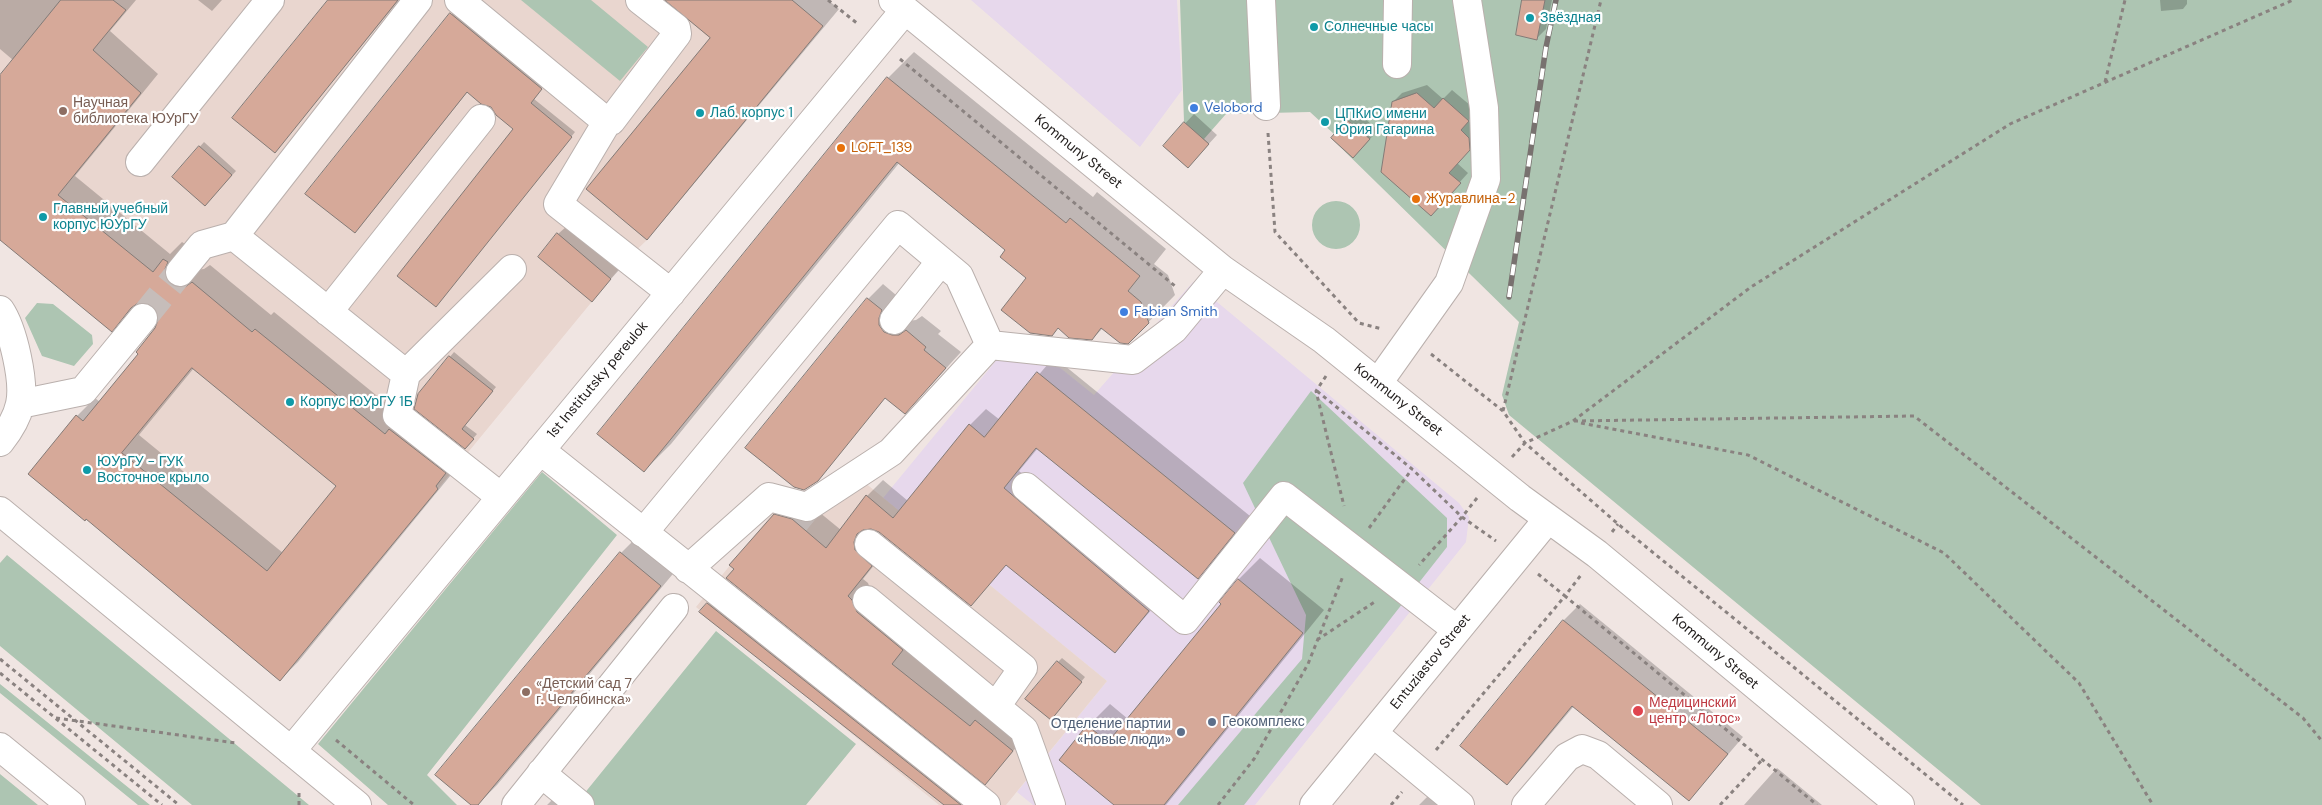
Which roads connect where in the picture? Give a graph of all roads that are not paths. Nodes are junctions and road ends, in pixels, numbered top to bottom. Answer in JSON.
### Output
{"nodes":[{"id":1,"x":270,"y":0,"type":"edge"},
{"id":2,"x":418,"y":0,"type":"edge"},
{"id":3,"x":459,"y":0,"type":"edge"},
{"id":4,"x":640,"y":0,"type":"edge"},
{"id":5,"x":1261,"y":0,"type":"edge"},
{"id":6,"x":1398,"y":0,"type":"edge"},
{"id":7,"x":1467,"y":0,"type":"edge"},
{"id":8,"x":899,"y":5,"type":"edge"},
{"id":9,"x":1397,"y":64,"type":"dead end"},
{"id":10,"x":1267,"y":114,"type":"road end"},
{"id":11,"x":481,"y":119,"type":"dead end"},
{"id":12,"x":607,"y":122,"type":"junction"},
{"id":13,"x":140,"y":162,"type":"dead end"},
{"id":14,"x":234,"y":236,"type":"junction"},
{"id":15,"x":941,"y":260,"type":"junction"},
{"id":16,"x":512,"y":269,"type":"dead end"},
{"id":17,"x":1223,"y":270,"type":"junction"},
{"id":18,"x":180,"y":272,"type":"tunnel mouth"},
{"id":19,"x":671,"y":293,"type":"junction"},
{"id":20,"x":0,"y":310,"type":"edge"},
{"id":21,"x":328,"y":312,"type":"junction"},
{"id":22,"x":143,"y":318,"type":"tunnel mouth"},
{"id":23,"x":894,"y":320,"type":"dead end"},
{"id":24,"x":990,"y":346,"type":"junction"},
{"id":25,"x":406,"y":374,"type":"junction"},
{"id":26,"x":1378,"y":383,"type":"junction"},
{"id":27,"x":20,"y":404,"type":"junction"},
{"id":28,"x":0,"y":442,"type":"edge"},
{"id":29,"x":540,"y":450,"type":"junction"},
{"id":30,"x":1026,"y":487,"type":"dead end"},
{"id":31,"x":501,"y":497,"type":"junction"},
{"id":32,"x":0,"y":510,"type":"edge"},
{"id":33,"x":1548,"y":520,"type":"junction"},
{"id":34,"x":643,"y":533,"type":"junction"},
{"id":35,"x":870,"y":544,"type":"dead end"},
{"id":36,"x":688,"y":569,"type":"junction"},
{"id":37,"x":867,"y":600,"type":"dead end"},
{"id":38,"x":674,"y":608,"type":"dead end"},
{"id":39,"x":1457,"y":630,"type":"junction"},
{"id":40,"x":996,"y":705,"type":"junction"},
{"id":41,"x":1373,"y":733,"type":"junction"},
{"id":42,"x":0,"y":747,"type":"edge"},
{"id":43,"x":291,"y":751,"type":"junction"},
{"id":44,"x":542,"y":773,"type":"junction"},
{"id":45,"x":71,"y":805,"type":"edge"},
{"id":46,"x":357,"y":805,"type":"edge"},
{"id":47,"x":516,"y":805,"type":"edge"},
{"id":48,"x":580,"y":805,"type":"edge"},
{"id":49,"x":986,"y":805,"type":"edge"},
{"id":50,"x":1051,"y":805,"type":"edge"},
{"id":51,"x":1314,"y":805,"type":"edge"},
{"id":52,"x":1460,"y":805,"type":"edge"},
{"id":53,"x":1526,"y":805,"type":"edge"},
{"id":54,"x":1658,"y":805,"type":"edge"},
{"id":55,"x":1900,"y":805,"type":"edge"}],
"edges":[{"from":1,"to":13,"type":"street"},
{"from":2,"to":14,"type":"street"},
{"from":3,"to":12,"type":"street"},
{"from":4,"to":12,"type":"street"},
{"from":5,"to":10,"type":"street"},
{"from":6,"to":9,"type":"street"},
{"from":7,"to":26,"type":"street"},
{"from":8,"to":17,"type":"street","name":"Kommuny Street"},
{"from":8,"to":19,"type":"street","name":"1st Institutsky pereulok"},
{"from":11,"to":21,"type":"street"},
{"from":12,"to":19,"type":"street"},
{"from":14,"to":18,"type":"street"},
{"from":14,"to":21,"type":"street"},
{"from":15,"to":23,"type":"street"},
{"from":15,"to":24,"type":"street"},
{"from":15,"to":34,"type":"street"},
{"from":16,"to":25,"type":"street"},
{"from":17,"to":24,"type":"street"},
{"from":17,"to":26,"type":"street","name":"Kommuny Street"},
{"from":19,"to":29,"type":"street","name":"1st Institutsky pereulok"},
{"from":20,"to":27,"type":"street"},
{"from":21,"to":25,"type":"street"},
{"from":22,"to":27,"type":"street"},
{"from":24,"to":36,"type":"street"},
{"from":25,"to":31,"type":"street"},
{"from":26,"to":33,"type":"street","name":"Kommuny Street"},
{"from":27,"to":28,"type":"street"},
{"from":29,"to":31,"type":"street","name":"1st Institutsky pereulok"},
{"from":29,"to":34,"type":"street"},
{"from":30,"to":39,"type":"street"},
{"from":31,"to":43,"type":"street","name":"1st Institutsky pereulok"},
{"from":32,"to":43,"type":"street"},
{"from":33,"to":39,"type":"street","name":"Entuziastov Street"},
{"from":33,"to":55,"type":"street","name":"Kommuny Street"},
{"from":34,"to":36,"type":"street"},
{"from":35,"to":40,"type":"street"},
{"from":36,"to":49,"type":"street"},
{"from":37,"to":40,"type":"street"},
{"from":38,"to":44,"type":"street"},
{"from":39,"to":41,"type":"street","name":"Entuziastov Street"},
{"from":40,"to":50,"type":"street"},
{"from":41,"to":51,"type":"street","name":"Entuziastov Street"},
{"from":41,"to":52,"type":"street"},
{"from":42,"to":45,"type":"street"},
{"from":43,"to":46,"type":"street"},
{"from":44,"to":47,"type":"street"},
{"from":44,"to":48,"type":"street"},
{"from":53,"to":54,"type":"street"}]}
